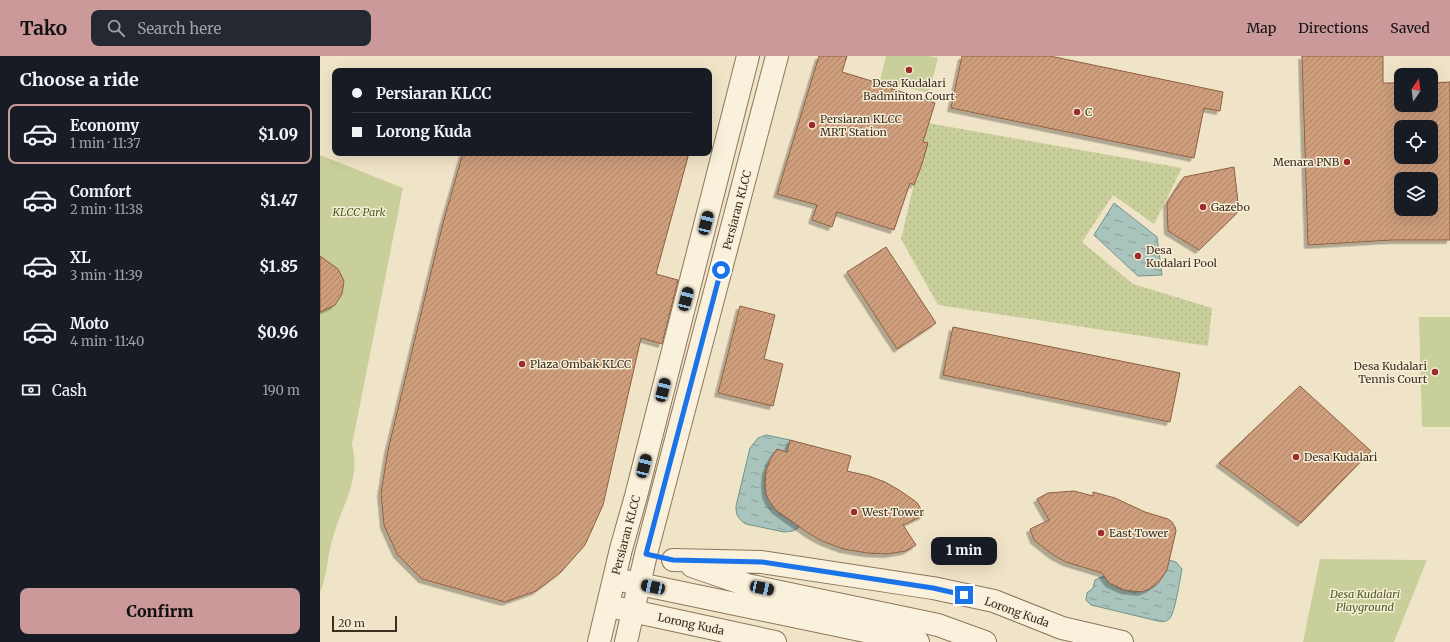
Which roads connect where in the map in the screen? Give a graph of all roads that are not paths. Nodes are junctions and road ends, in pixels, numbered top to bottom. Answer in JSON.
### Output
{"nodes":[{"id":1,"x":748,"y":56,"type":"edge"},
{"id":2,"x":777,"y":56,"type":"edge"},
{"id":3,"x":621,"y":549,"type":"junction"},
{"id":4,"x":646,"y":554,"type":"junction"},
{"id":5,"x":673,"y":560,"type":"junction"},
{"id":6,"x":614,"y":579,"type":"junction"},
{"id":7,"x":639,"y":584,"type":"junction"},
{"id":8,"x":608,"y":606,"type":"junction"},
{"id":9,"x":633,"y":611,"type":"junction"},
{"id":10,"x":598,"y":642,"type":"edge"},
{"id":11,"x":626,"y":642,"type":"edge"},
{"id":12,"x":775,"y":642,"type":"edge"},
{"id":13,"x":918,"y":642,"type":"edge"},
{"id":14,"x":985,"y":642,"type":"edge"},
{"id":15,"x":1122,"y":642,"type":"edge"}],
"edges":[{"from":1,"to":3,"type":"street","name":"Persiaran KLCC"},
{"from":2,"to":4,"type":"street","name":"Persiaran KLCC"},
{"from":3,"to":4,"type":"street","name":"Lorong Kuda"},
{"from":3,"to":6,"type":"street","name":"Persiaran KLCC"},
{"from":4,"to":5,"type":"street","name":"Lorong Kuda"},
{"from":4,"to":7,"type":"street","name":"Persiaran KLCC"},
{"from":5,"to":14,"type":"street","name":"Lorong Kuda"},
{"from":5,"to":15,"type":"street","name":"Lorong Kuda"},
{"from":6,"to":7,"type":"street"},
{"from":6,"to":8,"type":"street","name":"Persiaran KLCC"},
{"from":7,"to":9,"type":"street","name":"Persiaran KLCC"},
{"from":7,"to":13,"type":"street"},
{"from":8,"to":9,"type":"street","name":"Lorong Kuda"},
{"from":8,"to":10,"type":"street","name":"Persiaran KLCC"},
{"from":9,"to":11,"type":"street","name":"Persiaran KLCC"},
{"from":9,"to":12,"type":"street","name":"Lorong Kuda"}]}
